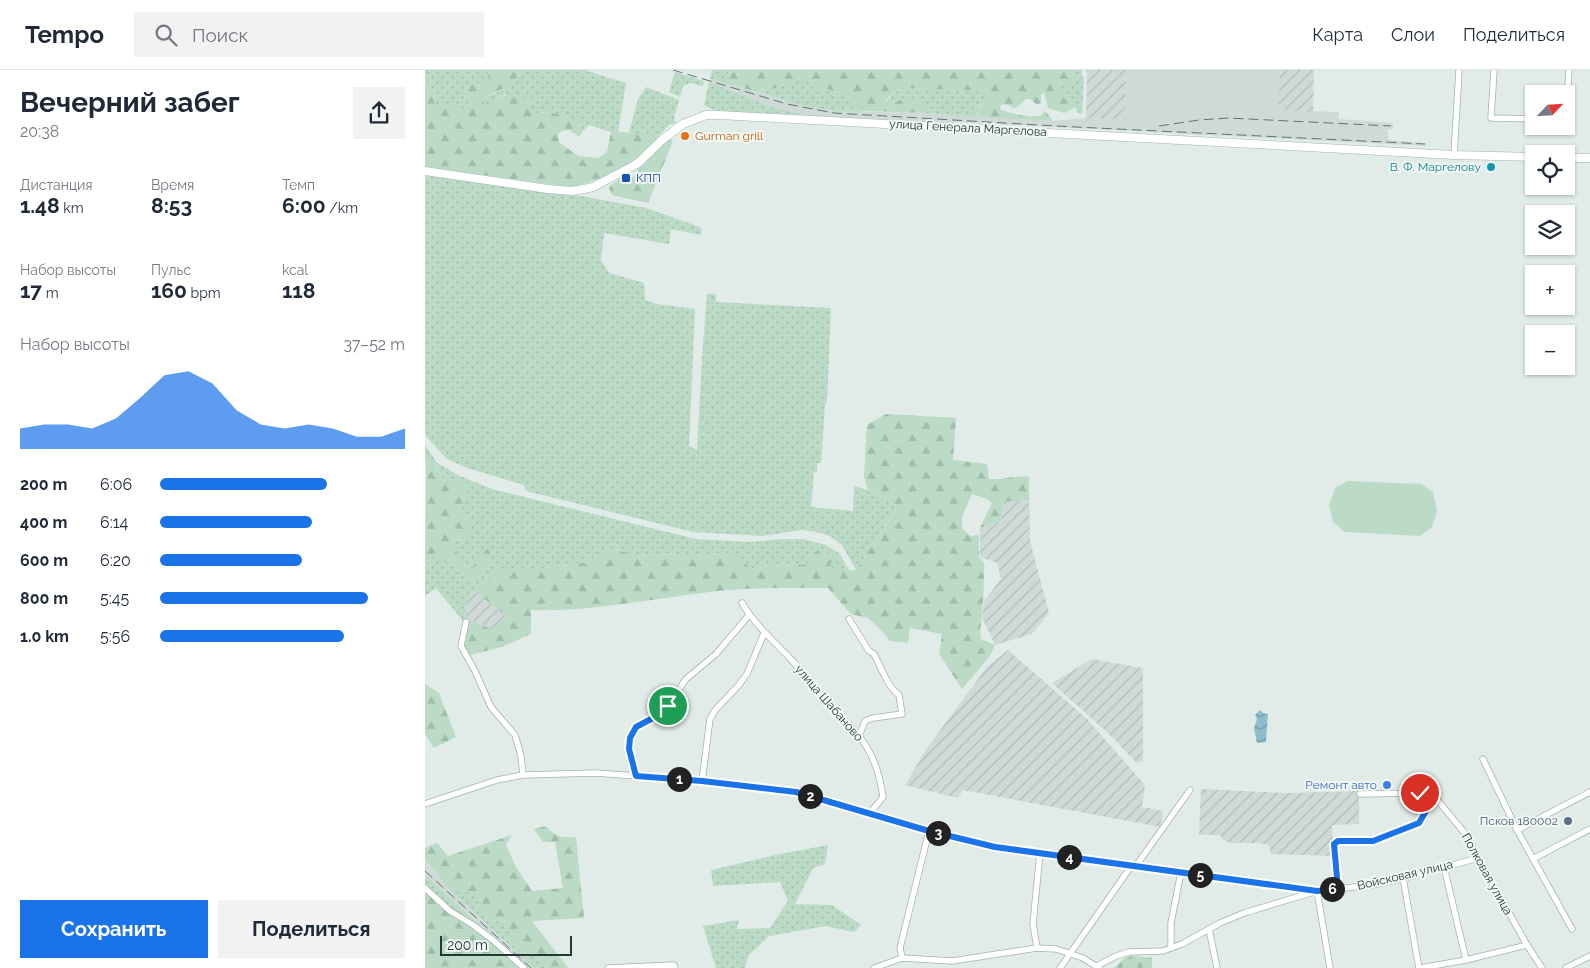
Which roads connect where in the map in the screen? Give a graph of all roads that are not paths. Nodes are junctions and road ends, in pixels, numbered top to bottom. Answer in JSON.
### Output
{"nodes":[{"id":1,"x":1459,"y":70,"type":"edge"},
{"id":2,"x":1494,"y":70,"type":"edge"},
{"id":3,"x":1569,"y":70,"type":"edge"},
{"id":4,"x":1568,"y":85,"type":"edge"},
{"id":5,"x":1525,"y":119,"type":"edge"},
{"id":6,"x":1454,"y":155,"type":"junction"},
{"id":7,"x":1525,"y":157,"type":"edge"},
{"id":8,"x":1575,"y":158,"type":"edge"},
{"id":9,"x":1590,"y":158,"type":"edge"},
{"id":10,"x":425,"y":171,"type":"edge"},
{"id":11,"x":742,"y":603,"type":"dead end"},
{"id":12,"x":749,"y":615,"type":"junction"},
{"id":13,"x":849,"y":619,"type":"dead end"},
{"id":14,"x":467,"y":622,"type":"dead end"},
{"id":15,"x":764,"y":632,"type":"junction"},
{"id":16,"x":859,"y":736,"type":"junction"},
{"id":17,"x":1483,"y":759,"type":"dead end"},
{"id":18,"x":523,"y":775,"type":"junction"},
{"id":19,"x":636,"y":776,"type":"junction"},
{"id":20,"x":702,"y":781,"type":"junction"},
{"id":21,"x":1190,"y":790,"type":"dead end"},
{"id":22,"x":1590,"y":792,"type":"edge"},
{"id":23,"x":1360,"y":794,"type":"dead end"},
{"id":24,"x":1435,"y":796,"type":"junction"},
{"id":25,"x":425,"y":804,"type":"edge"},
{"id":26,"x":869,"y":814,"type":"junction"},
{"id":27,"x":1590,"y":829,"type":"edge"},
{"id":28,"x":1517,"y":830,"type":"junction"},
{"id":29,"x":929,"y":831,"type":"junction"},
{"id":30,"x":1040,"y":853,"type":"junction"},
{"id":31,"x":1478,"y":858,"type":"junction"},
{"id":32,"x":1533,"y":859,"type":"junction"},
{"id":33,"x":1132,"y":866,"type":"junction"},
{"id":34,"x":1444,"y":867,"type":"junction"},
{"id":35,"x":1181,"y":872,"type":"junction"},
{"id":36,"x":1403,"y":878,"type":"junction"},
{"id":37,"x":425,"y":888,"type":"edge"},
{"id":38,"x":1338,"y":889,"type":"junction"},
{"id":39,"x":1317,"y":891,"type":"junction"},
{"id":40,"x":1209,"y":929,"type":"junction"},
{"id":41,"x":1572,"y":929,"type":"dead end"},
{"id":42,"x":1527,"y":945,"type":"junction"},
{"id":43,"x":1037,"y":948,"type":"junction"},
{"id":44,"x":1171,"y":948,"type":"junction"},
{"id":45,"x":1070,"y":954,"type":"junction"},
{"id":46,"x":1590,"y":956,"type":"edge"},
{"id":47,"x":901,"y":958,"type":"junction"},
{"id":48,"x":1466,"y":960,"type":"junction"},
{"id":49,"x":1098,"y":967,"type":"edge"},
{"id":50,"x":524,"y":968,"type":"edge"},
{"id":51,"x":608,"y":968,"type":"edge"},
{"id":52,"x":675,"y":968,"type":"edge"},
{"id":53,"x":874,"y":968,"type":"edge"},
{"id":54,"x":1060,"y":968,"type":"edge"},
{"id":55,"x":1217,"y":968,"type":"edge"},
{"id":56,"x":1330,"y":968,"type":"edge"},
{"id":57,"x":1419,"y":968,"type":"edge"},
{"id":58,"x":1542,"y":968,"type":"edge"},
{"id":59,"x":1566,"y":968,"type":"edge"}],
"edges":[{"from":1,"to":6,"type":"street"},
{"from":2,"to":5,"type":"street"},
{"from":3,"to":4,"type":"street"},
{"from":6,"to":7,"type":"main road","name":"улица Генерала Маргелова"},
{"from":6,"to":10,"type":"main road","name":"улица Генерала Маргелова"},
{"from":8,"to":9,"type":"main road"},
{"from":11,"to":12,"type":"street","name":"улица Шабаново"},
{"from":12,"to":15,"type":"street","name":"улица Шабаново"},
{"from":12,"to":19,"type":"street"},
{"from":13,"to":16,"type":"street"},
{"from":14,"to":18,"type":"street"},
{"from":15,"to":16,"type":"street","name":"улица Шабаново"},
{"from":15,"to":20,"type":"street"},
{"from":16,"to":26,"type":"street","name":"улица Шабаново"},
{"from":17,"to":28,"type":"street"},
{"from":18,"to":19,"type":"street"},
{"from":18,"to":25,"type":"street"},
{"from":19,"to":20,"type":"street"},
{"from":20,"to":26,"type":"street"},
{"from":21,"to":33,"type":"street"},
{"from":22,"to":28,"type":"street"},
{"from":23,"to":24,"type":"street"},
{"from":24,"to":31,"type":"street","name":"Полковая улица"},
{"from":24,"to":38,"type":"street"},
{"from":26,"to":29,"type":"street"},
{"from":27,"to":32,"type":"street"},
{"from":28,"to":32,"type":"street"},
{"from":29,"to":30,"type":"street"},
{"from":29,"to":47,"type":"street"},
{"from":30,"to":33,"type":"street"},
{"from":30,"to":43,"type":"street"},
{"from":31,"to":34,"type":"street","name":"Войсковая улица"},
{"from":31,"to":42,"type":"street","name":"Полковая улица"},
{"from":32,"to":41,"type":"street"},
{"from":33,"to":35,"type":"street"},
{"from":33,"to":45,"type":"street"},
{"from":34,"to":36,"type":"street","name":"Войсковая улица"},
{"from":34,"to":48,"type":"street"},
{"from":35,"to":39,"type":"street"},
{"from":35,"to":44,"type":"street"},
{"from":36,"to":38,"type":"street","name":"Войсковая улица"},
{"from":36,"to":57,"type":"street"},
{"from":37,"to":50,"type":"street"},
{"from":38,"to":39,"type":"street","name":"Войсковая улица"},
{"from":39,"to":40,"type":"street","name":"Войсковая улица"},
{"from":39,"to":56,"type":"street"},
{"from":40,"to":44,"type":"street","name":"Войсковая улица"},
{"from":40,"to":55,"type":"street"},
{"from":42,"to":48,"type":"street"},
{"from":42,"to":58,"type":"street","name":"Полковая улица"},
{"from":43,"to":45,"type":"street","name":"Войсковая улица"},
{"from":43,"to":47,"type":"street","name":"Войсковая улица"},
{"from":44,"to":49,"type":"street","name":"Войсковая улица"},
{"from":45,"to":49,"type":"street","name":"Войсковая улица"},
{"from":45,"to":54,"type":"street"},
{"from":46,"to":59,"type":"street"},
{"from":47,"to":53,"type":"street","name":"Войсковая улица"},
{"from":48,"to":57,"type":"street"},
{"from":51,"to":52,"type":"street"}]}
